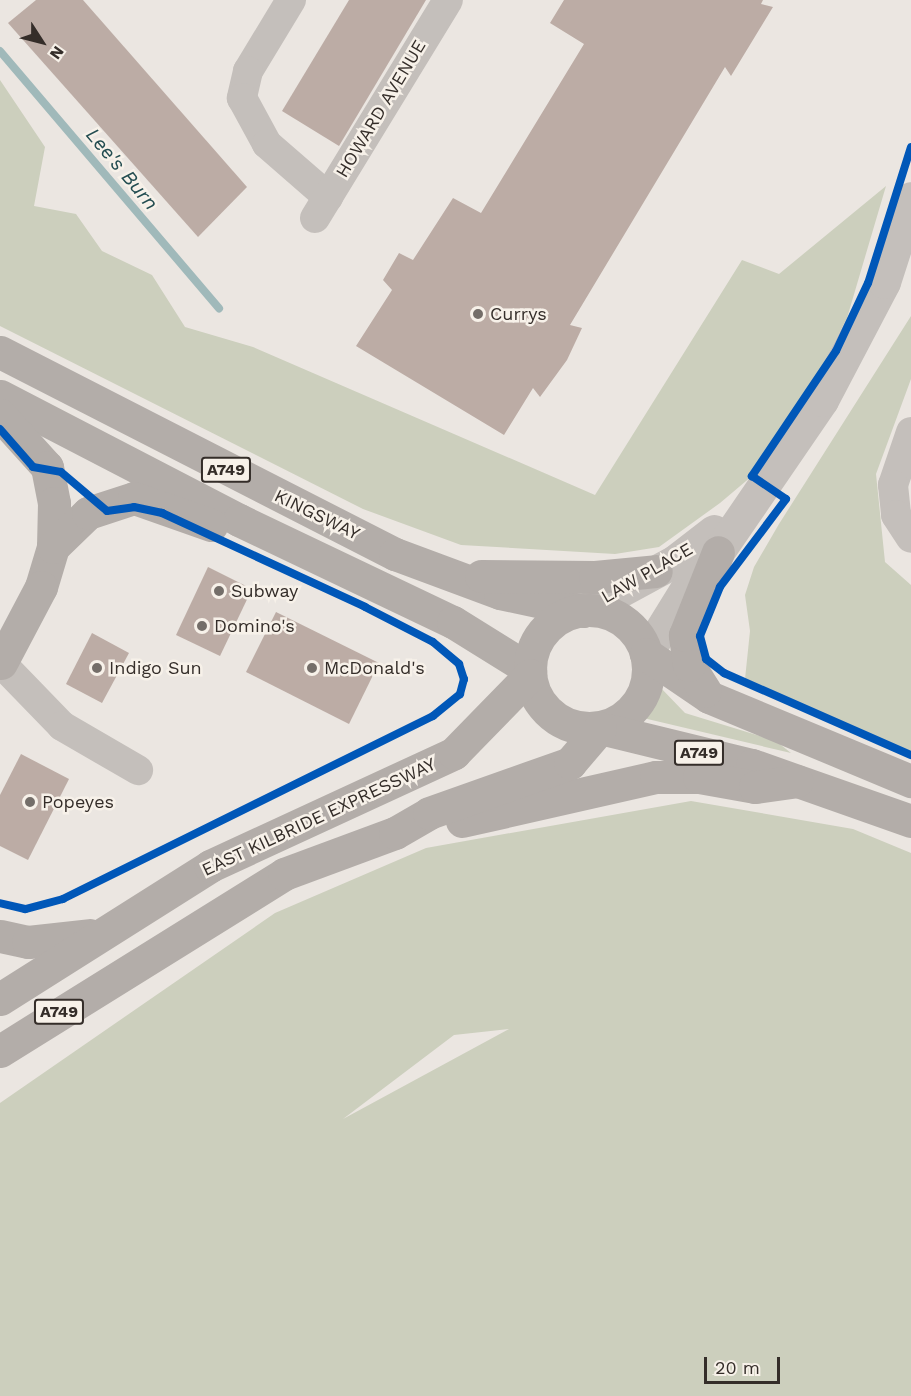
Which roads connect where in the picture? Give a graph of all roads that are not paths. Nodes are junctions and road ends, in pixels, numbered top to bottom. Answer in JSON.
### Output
{"nodes":[{"id":1,"x":291,"y":0,"type":"edge"},
{"id":2,"x":448,"y":0,"type":"edge"},
{"id":3,"x":911,"y":198,"type":"edge"},
{"id":4,"x":0,"y":352,"type":"edge"},
{"id":5,"x":0,"y":396,"type":"edge"},
{"id":6,"x":0,"y":415,"type":"edge"},
{"id":7,"x":911,"y":432,"type":"edge"},
{"id":8,"x":763,"y":484,"type":"junction"},
{"id":9,"x":911,"y":538,"type":"edge"},
{"id":10,"x":53,"y":547,"type":"junction"},
{"id":11,"x":718,"y":552,"type":"junction"},
{"id":12,"x":656,"y":571,"type":"junction"},
{"id":13,"x":354,"y":576,"type":"junction"},
{"id":14,"x":458,"y":577,"type":"junction"},
{"id":15,"x":583,"y":611,"type":"junction"},
{"id":16,"x":646,"y":654,"type":"junction"},
{"id":17,"x":1,"y":663,"type":"edge"},
{"id":18,"x":530,"y":672,"type":"junction"},
{"id":19,"x":709,"y":697,"type":"junction"},
{"id":20,"x":600,"y":728,"type":"junction"},
{"id":21,"x":138,"y":770,"type":"dead end"},
{"id":22,"x":911,"y":781,"type":"edge"},
{"id":23,"x":797,"y":782,"type":"junction"},
{"id":24,"x":911,"y":821,"type":"edge"},
{"id":25,"x":395,"y":833,"type":"junction"},
{"id":26,"x":99,"y":934,"type":"junction"},
{"id":27,"x":0,"y":936,"type":"edge"},
{"id":28,"x":0,"y":999,"type":"edge"},
{"id":29,"x":0,"y":1051,"type":"edge"}],
"edges":[{"from":1,"to":2,"type":"street","name":"HOWARD AVENUE"},
{"from":3,"to":8,"type":"street","name":"LAW PLACE"},
{"from":4,"to":14,"type":"main road","name":"KINGSWAY","number":"A749"},
{"from":5,"to":13,"type":"main road","number":"A749"},
{"from":6,"to":10,"type":"main road"},
{"from":7,"to":9,"type":"street"},
{"from":8,"to":11,"type":"street","name":"LAW PLACE"},
{"from":8,"to":12,"type":"street","name":"LAW PLACE"},
{"from":10,"to":13,"type":"main road"},
{"from":10,"to":17,"type":"main road"},
{"from":11,"to":16,"type":"street","name":"LAW PLACE"},
{"from":11,"to":19,"type":"main road"},
{"from":12,"to":14,"type":"main road"},
{"from":12,"to":15,"type":"street","name":"LAW PLACE"},
{"from":13,"to":18,"type":"main road","number":"A749"},
{"from":14,"to":15,"type":"main road","name":"KINGSWAY","number":"A749"},
{"from":15,"to":16,"type":"main road","number":"A749"},
{"from":15,"to":18,"type":"main road","number":"A749"},
{"from":16,"to":19,"type":"main road","number":"A749"},
{"from":16,"to":20,"type":"main road","number":"A749"},
{"from":17,"to":21,"type":"street"},
{"from":18,"to":20,"type":"main road","number":"A749"},
{"from":18,"to":26,"type":"main road","name":"EAST KILBRIDE EXPRESSWAY","number":"A749"},
{"from":19,"to":22,"type":"main road","number":"A749"},
{"from":20,"to":23,"type":"main road","number":"A749"},
{"from":20,"to":25,"type":"main road","name":"EAST KILBRIDE EXPRESSWAY","number":"A749"},
{"from":23,"to":24,"type":"main road","number":"A749"},
{"from":23,"to":25,"type":"main road"},
{"from":25,"to":29,"type":"main road","name":"EAST KILBRIDE EXPRESSWAY","number":"A749"},
{"from":26,"to":27,"type":"main road"},
{"from":26,"to":28,"type":"main road","name":"EAST KILBRIDE EXPRESSWAY","number":"A749"}]}
